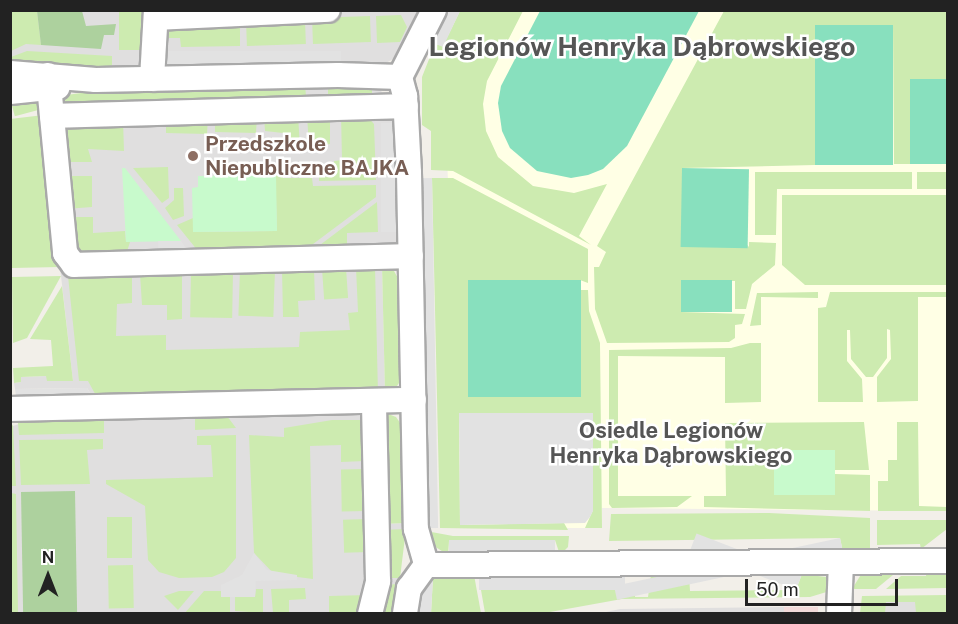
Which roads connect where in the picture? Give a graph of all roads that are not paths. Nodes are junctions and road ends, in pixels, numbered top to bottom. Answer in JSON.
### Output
{"nodes":[{"id":1,"x":328,"y":10,"type":"edge"},
{"id":2,"x":434,"y":10,"type":"edge"},
{"id":3,"x":156,"y":14,"type":"edge"},
{"id":4,"x":10,"y":73,"type":"edge"},
{"id":5,"x":400,"y":77,"type":"junction"},
{"id":6,"x":152,"y":79,"type":"junction"},
{"id":7,"x":49,"y":81,"type":"junction"},
{"id":8,"x":10,"y":92,"type":"edge"},
{"id":9,"x":406,"y":106,"type":"junction"},
{"id":10,"x":51,"y":116,"type":"junction"},
{"id":11,"x":411,"y":256,"type":"junction"},
{"id":12,"x":414,"y":400,"type":"junction"},
{"id":13,"x":374,"y":401,"type":"junction"},
{"id":14,"x":10,"y":409,"type":"edge"},
{"id":15,"x":948,"y":561,"type":"edge"},
{"id":16,"x":841,"y":563,"type":"junction"},
{"id":17,"x":426,"y":565,"type":"junction"},
{"id":18,"x":370,"y":614,"type":"edge"},
{"id":19,"x":405,"y":614,"type":"edge"},
{"id":20,"x":839,"y":614,"type":"edge"}],
"edges":[{"from":1,"to":3,"type":"street"},
{"from":2,"to":5,"type":"street"},
{"from":3,"to":6,"type":"street"},
{"from":4,"to":7,"type":"street"},
{"from":5,"to":6,"type":"street"},
{"from":5,"to":9,"type":"street"},
{"from":6,"to":7,"type":"street"},
{"from":7,"to":8,"type":"street"},
{"from":7,"to":10,"type":"street"},
{"from":9,"to":10,"type":"street"},
{"from":9,"to":11,"type":"street"},
{"from":10,"to":11,"type":"street"},
{"from":11,"to":12,"type":"street"},
{"from":12,"to":13,"type":"street"},
{"from":12,"to":17,"type":"street"},
{"from":13,"to":14,"type":"street"},
{"from":13,"to":18,"type":"street"},
{"from":15,"to":16,"type":"street"},
{"from":16,"to":17,"type":"street"},
{"from":16,"to":20,"type":"street"},
{"from":17,"to":19,"type":"street"}]}
